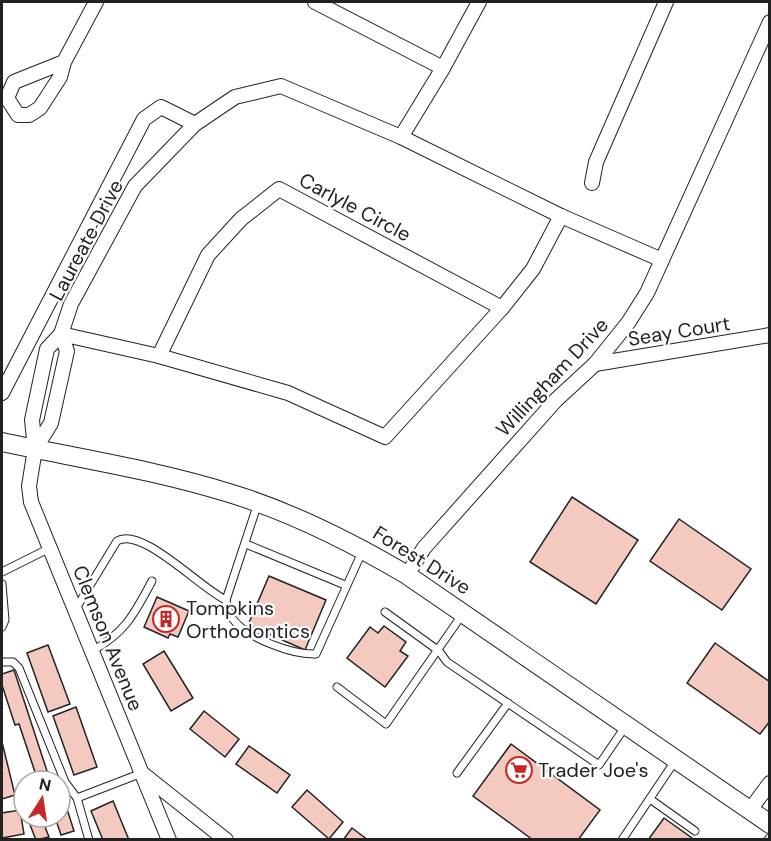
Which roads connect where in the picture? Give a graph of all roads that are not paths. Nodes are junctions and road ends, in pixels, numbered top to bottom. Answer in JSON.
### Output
{"nodes":[{"id":1,"x":96,"y":2,"type":"edge"},
{"id":2,"x":315,"y":2,"type":"edge"},
{"id":3,"x":479,"y":2,"type":"edge"},
{"id":4,"x":666,"y":2,"type":"edge"},
{"id":5,"x":770,"y":22,"type":"edge"},
{"id":6,"x":64,"y":62,"type":"dead end"},
{"id":7,"x":443,"y":68,"type":"junction"},
{"id":8,"x":195,"y":124,"type":"junction"},
{"id":9,"x":400,"y":137,"type":"junction"},
{"id":10,"x":592,"y":183,"type":"dead end"},
{"id":11,"x":561,"y":216,"type":"junction"},
{"id":12,"x":662,"y":260,"type":"junction"},
{"id":13,"x":502,"y":308,"type":"junction"},
{"id":14,"x":60,"y":334,"type":"junction"},
{"id":15,"x":770,"y":335,"type":"edge"},
{"id":16,"x":159,"y":356,"type":"junction"},
{"id":17,"x":595,"y":364,"type":"junction"},
{"id":18,"x":2,"y":393,"type":"edge"},
{"id":19,"x":2,"y":442,"type":"edge"},
{"id":20,"x":35,"y":449,"type":"junction"},
{"id":21,"x":258,"y":503,"type":"junction"},
{"id":22,"x":246,"y":544,"type":"junction"},
{"id":23,"x":50,"y":548,"type":"junction"},
{"id":24,"x":363,"y":549,"type":"junction"},
{"id":25,"x":2,"y":572,"type":"edge"},
{"id":26,"x":407,"y":575,"type":"junction"},
{"id":27,"x":152,"y":581,"type":"dead end"},
{"id":28,"x":2,"y":584,"type":"edge"},
{"id":29,"x":345,"y":585,"type":"junction"},
{"id":30,"x":226,"y":600,"type":"junction"},
{"id":31,"x":75,"y":610,"type":"junction"},
{"id":32,"x":385,"y":612,"type":"dead end"},
{"id":33,"x":464,"y":613,"type":"junction"},
{"id":34,"x":2,"y":627,"type":"edge"},
{"id":35,"x":92,"y":651,"type":"junction"},
{"id":36,"x":439,"y":651,"type":"junction"},
{"id":37,"x":2,"y":662,"type":"edge"},
{"id":38,"x":337,"y":687,"type":"dead end"},
{"id":39,"x":508,"y":703,"type":"junction"},
{"id":40,"x":627,"y":725,"type":"junction"},
{"id":41,"x":677,"y":759,"type":"junction"},
{"id":42,"x":142,"y":773,"type":"junction"},
{"id":43,"x":457,"y":773,"type":"dead end"},
{"id":44,"x":770,"y":783,"type":"edge"},
{"id":45,"x":77,"y":798,"type":"junction"},
{"id":46,"x":650,"y":799,"type":"junction"},
{"id":47,"x":750,"y":810,"type":"junction"},
{"id":48,"x":770,"y":824,"type":"edge"},
{"id":49,"x":695,"y":831,"type":"dead end"},
{"id":50,"x":89,"y":840,"type":"edge"},
{"id":51,"x":169,"y":840,"type":"edge"},
{"id":52,"x":226,"y":840,"type":"edge"},
{"id":53,"x":622,"y":840,"type":"edge"}],
"edges":[{"from":1,"to":6,"type":"street"},
{"from":2,"to":7,"type":"street"},
{"from":3,"to":7,"type":"street"},
{"from":4,"to":10,"type":"street"},
{"from":5,"to":12,"type":"street","name":"Willingham Drive"},
{"from":7,"to":9,"type":"street"},
{"from":8,"to":9,"type":"street","name":"Laureate Drive"},
{"from":8,"to":14,"type":"street","name":"Laureate Drive"},
{"from":8,"to":18,"type":"street"},
{"from":9,"to":11,"type":"street","name":"Laureate Drive"},
{"from":11,"to":12,"type":"street","name":"Laureate Drive"},
{"from":11,"to":13,"type":"street"},
{"from":12,"to":17,"type":"street","name":"Willingham Drive"},
{"from":13,"to":16,"type":"street"},
{"from":13,"to":16,"type":"street","name":"Carlyle Circle"},
{"from":14,"to":16,"type":"street"},
{"from":14,"to":20,"type":"street","name":"Laureate Drive"},
{"from":14,"to":20,"type":"street","name":"Laureate Drive"},
{"from":15,"to":17,"type":"street","name":"Seay Court"},
{"from":17,"to":26,"type":"street","name":"Willingham Drive"},
{"from":19,"to":20,"type":"main road","name":"Forest Drive"},
{"from":20,"to":21,"type":"main road","name":"Forest Drive"},
{"from":20,"to":23,"type":"street","name":"Clemson Avenue"},
{"from":21,"to":22,"type":"lane"},
{"from":21,"to":24,"type":"main road","name":"Forest Drive"},
{"from":22,"to":29,"type":"lane"},
{"from":22,"to":30,"type":"lane"},
{"from":23,"to":25,"type":"lane"},
{"from":23,"to":31,"type":"street","name":"Clemson Avenue"},
{"from":24,"to":26,"type":"main road","name":"Forest Drive"},
{"from":24,"to":29,"type":"lane"},
{"from":26,"to":33,"type":"main road","name":"Forest Drive"},
{"from":27,"to":35,"type":"lane"},
{"from":28,"to":34,"type":"lane"},
{"from":29,"to":30,"type":"lane"},
{"from":30,"to":31,"type":"lane"},
{"from":31,"to":35,"type":"street","name":"Clemson Avenue"},
{"from":32,"to":36,"type":"lane"},
{"from":33,"to":36,"type":"lane"},
{"from":33,"to":40,"type":"main road","name":"Forest Drive"},
{"from":35,"to":42,"type":"street","name":"Clemson Avenue"},
{"from":36,"to":38,"type":"lane"},
{"from":36,"to":39,"type":"lane"},
{"from":37,"to":45,"type":"lane"},
{"from":39,"to":40,"type":"lane"},
{"from":39,"to":43,"type":"lane"},
{"from":40,"to":41,"type":"main road","name":"Forest Drive"},
{"from":41,"to":46,"type":"lane"},
{"from":41,"to":47,"type":"main road","name":"Forest Drive"},
{"from":42,"to":45,"type":"lane"},
{"from":42,"to":51,"type":"street","name":"Clemson Avenue"},
{"from":42,"to":52,"type":"street"},
{"from":44,"to":47,"type":"street"},
{"from":45,"to":50,"type":"lane"},
{"from":46,"to":49,"type":"lane"},
{"from":46,"to":53,"type":"lane"},
{"from":47,"to":48,"type":"main road","name":"Forest Drive"}]}
